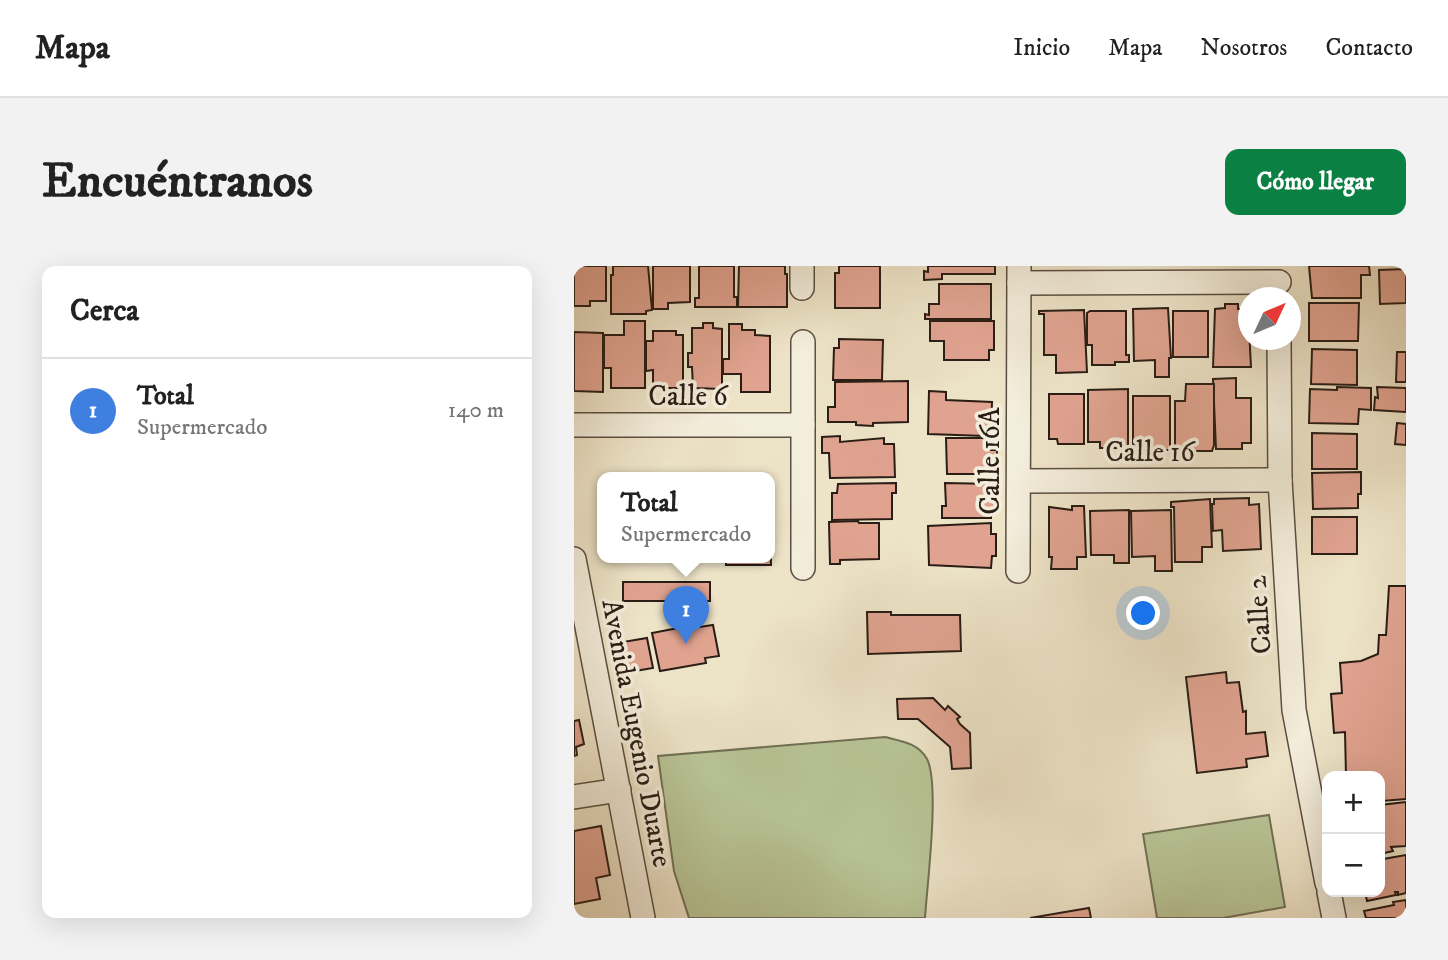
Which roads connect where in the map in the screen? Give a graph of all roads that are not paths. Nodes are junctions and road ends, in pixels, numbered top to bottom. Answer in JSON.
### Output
{"nodes":[{"id":1,"x":1019,"y":274,"type":"edge"},
{"id":2,"x":1279,"y":282,"type":"edge"},
{"id":3,"x":803,"y":342,"type":"dead end"},
{"id":4,"x":1279,"y":350,"type":"edge"},
{"id":5,"x":574,"y":425,"type":"edge"},
{"id":6,"x":803,"y":425,"type":"junction"},
{"id":7,"x":1020,"y":481,"type":"junction"},
{"id":8,"x":1280,"y":481,"type":"junction"},
{"id":9,"x":574,"y":559,"type":"edge"},
{"id":10,"x":803,"y":568,"type":"dead end"},
{"id":11,"x":1018,"y":571,"type":"dead end"},
{"id":12,"x":619,"y":790,"type":"junction"},
{"id":13,"x":574,"y":797,"type":"edge"},
{"id":14,"x":1322,"y":857,"type":"edge"},
{"id":15,"x":1330,"y":897,"type":"edge"},
{"id":16,"x":643,"y":918,"type":"edge"},
{"id":17,"x":1334,"y":918,"type":"edge"}],
"edges":[{"from":1,"to":2,"type":"street"},
{"from":1,"to":7,"type":"street","name":"Calle 16A"},
{"from":3,"to":6,"type":"street"},
{"from":4,"to":8,"type":"street","name":"Calle 2"},
{"from":5,"to":6,"type":"street","name":"Calle 6"},
{"from":6,"to":10,"type":"street"},
{"from":7,"to":8,"type":"street","name":"Calle 16"},
{"from":7,"to":11,"type":"street","name":"Calle 16A"},
{"from":8,"to":14,"type":"street","name":"Calle 2"},
{"from":9,"to":12,"type":"street","name":"Avenida Eugenio Duarte"},
{"from":12,"to":13,"type":"street"},
{"from":12,"to":16,"type":"street","name":"Avenida Eugenio Duarte"},
{"from":15,"to":17,"type":"street"}]}
